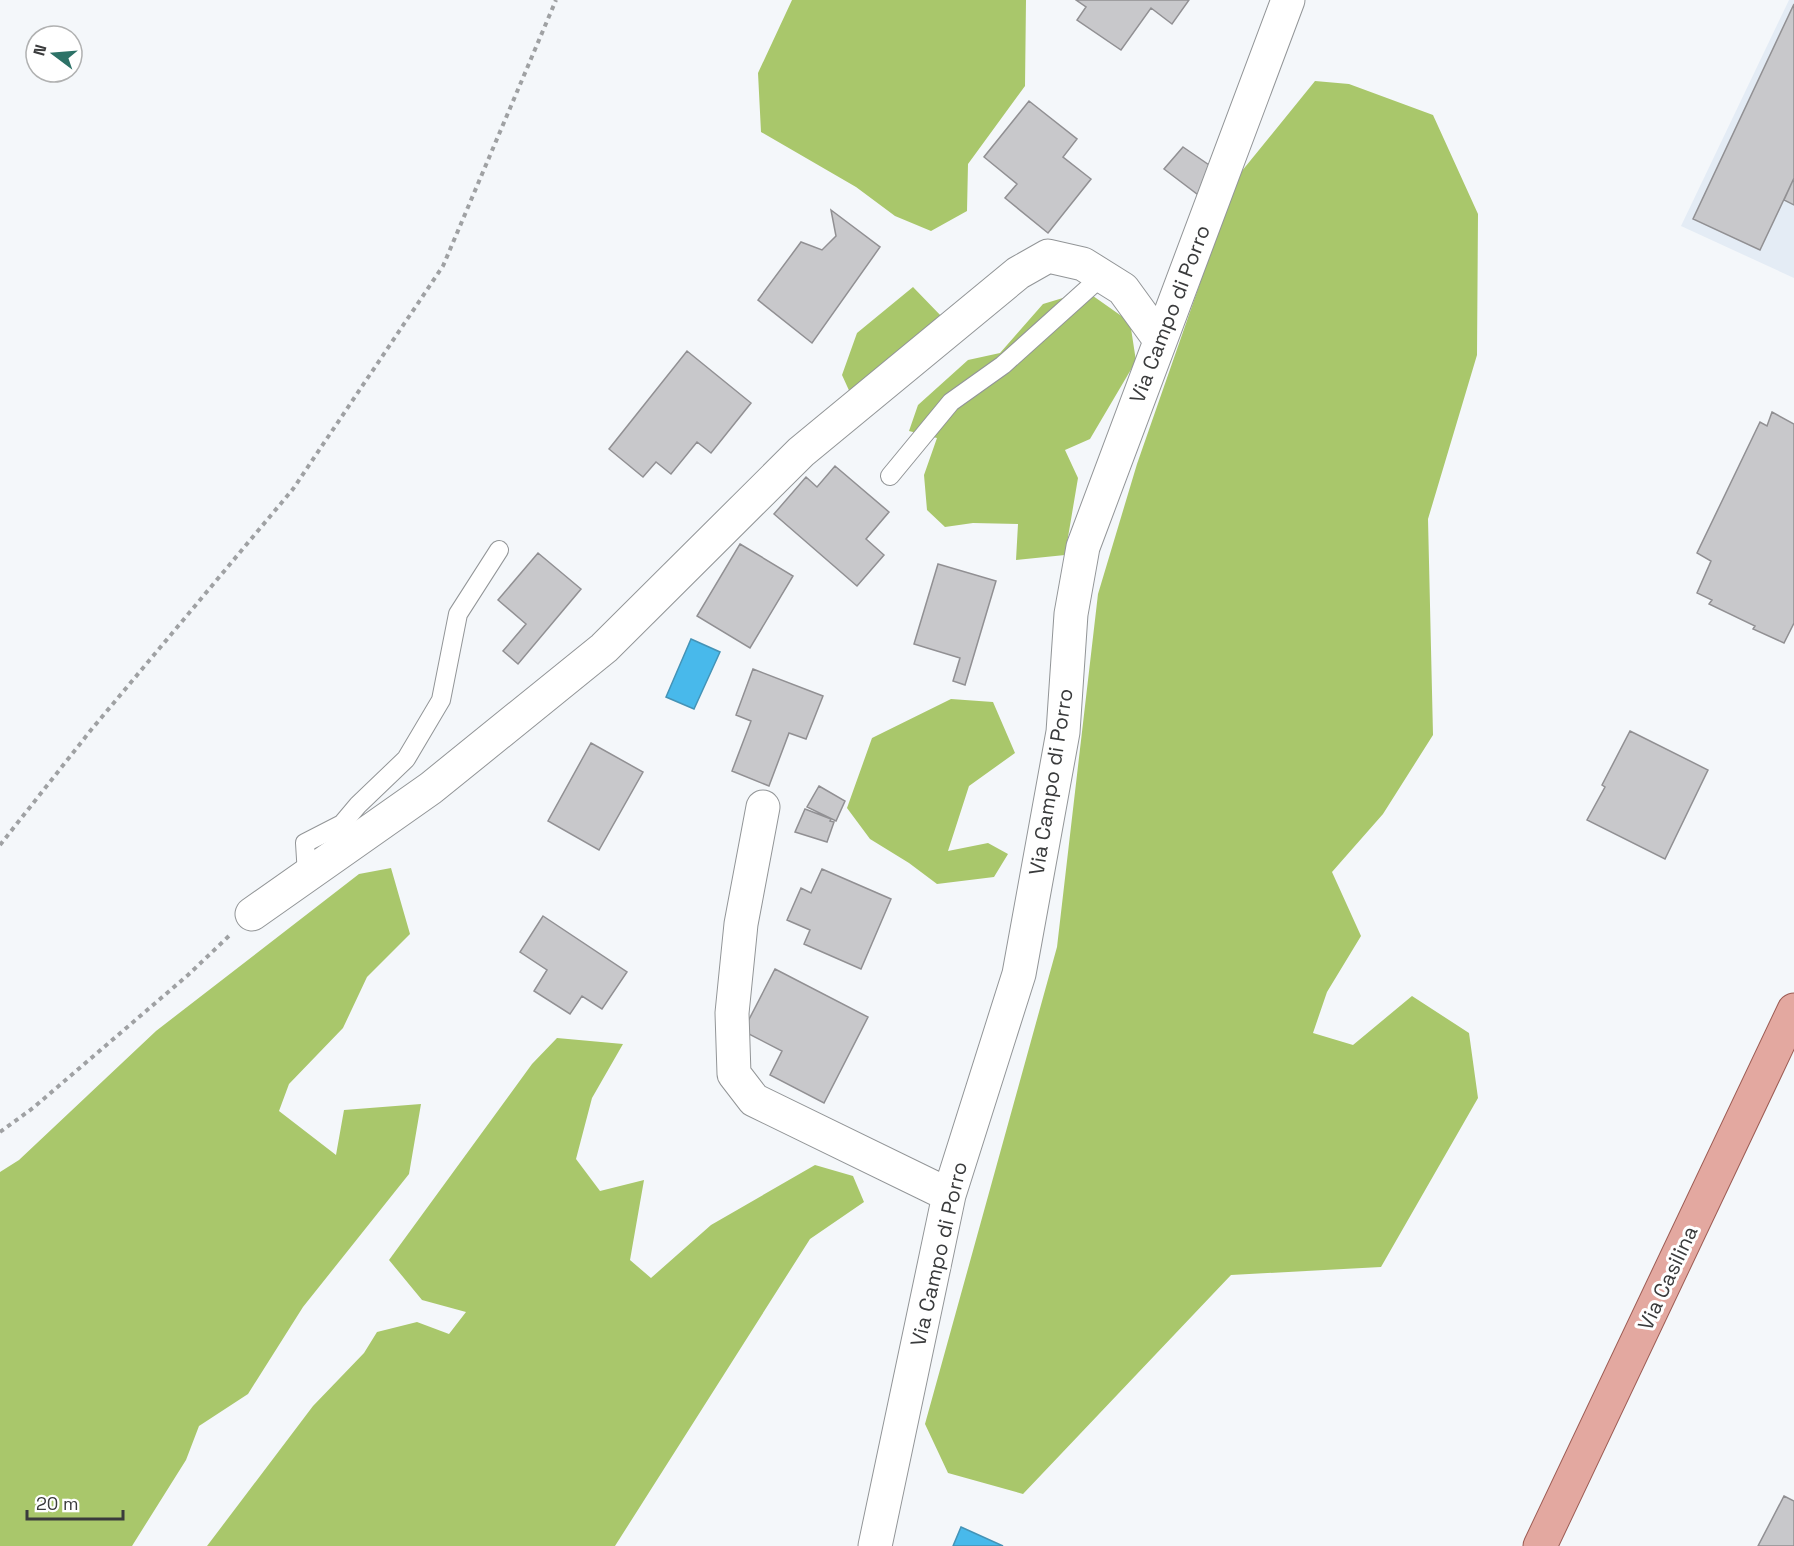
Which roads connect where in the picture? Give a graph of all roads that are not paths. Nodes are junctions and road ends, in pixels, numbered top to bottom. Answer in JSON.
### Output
{"nodes":[{"id":1,"x":1288,"y":0,"type":"edge"},
{"id":2,"x":1102,"y":276,"type":"junction"},
{"id":3,"x":1160,"y":340,"type":"junction"},
{"id":4,"x":890,"y":476,"type":"dead end"},
{"id":5,"x":499,"y":550,"type":"dead end"},
{"id":6,"x":763,"y":807,"type":"dead end"},
{"id":7,"x":307,"y":875,"type":"junction"},
{"id":8,"x":252,"y":914,"type":"road end"},
{"id":9,"x":1794,"y":1010,"type":"edge"},
{"id":10,"x":949,"y":1195,"type":"junction"},
{"id":11,"x":875,"y":1546,"type":"edge"},
{"id":12,"x":1540,"y":1546,"type":"edge"}],
"edges":[{"from":1,"to":3,"type":"street","name":"Via Campo di Porro"},
{"from":2,"to":3,"type":"street"},
{"from":2,"to":4,"type":"lane"},
{"from":2,"to":7,"type":"street"},
{"from":3,"to":10,"type":"street","name":"Via Campo di Porro"},
{"from":5,"to":7,"type":"lane"},
{"from":6,"to":10,"type":"street"},
{"from":7,"to":8,"type":"street"},
{"from":9,"to":12,"type":"main road","name":"Via Casilina"},
{"from":10,"to":11,"type":"street","name":"Via Campo di Porro"}]}
